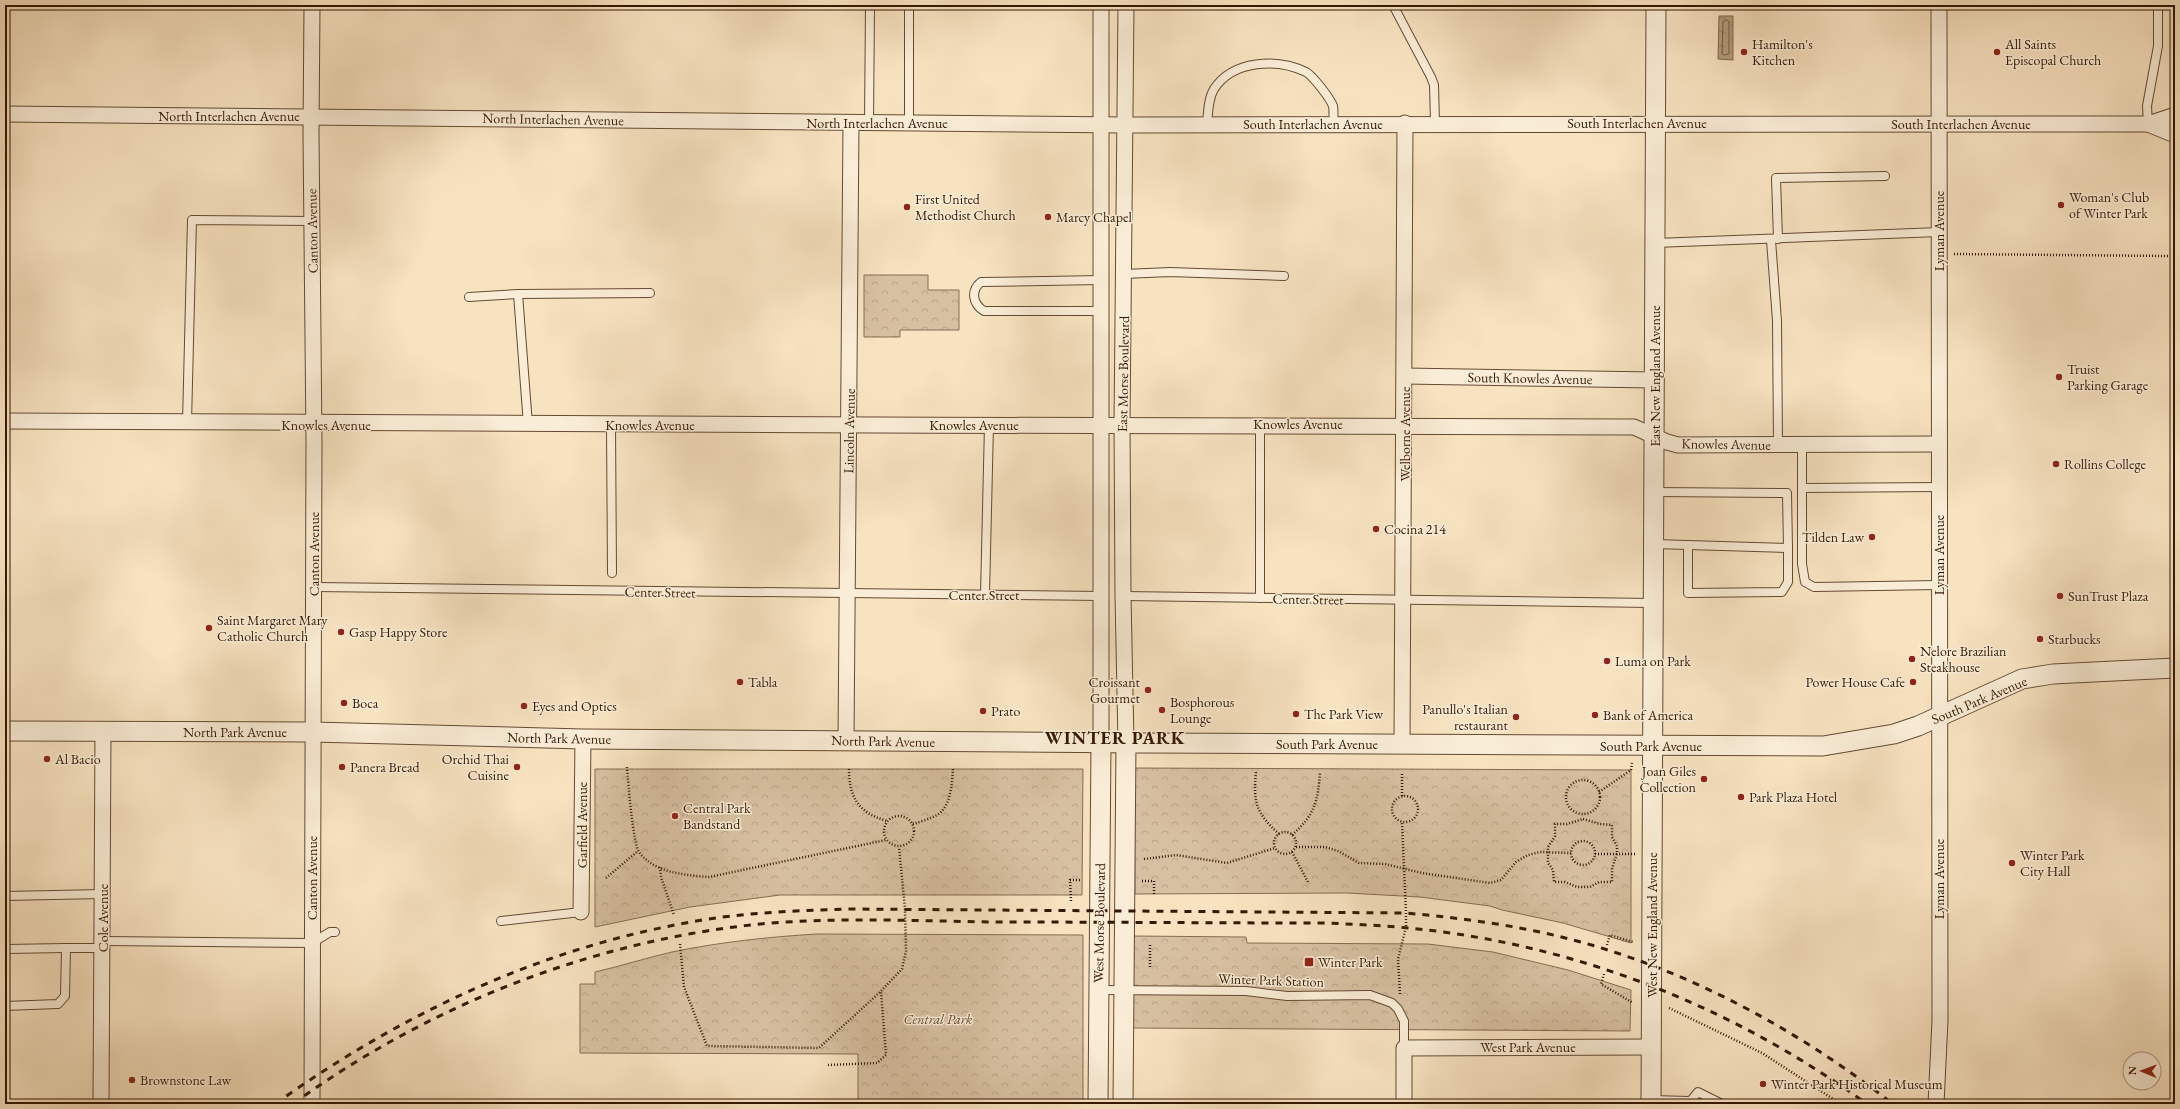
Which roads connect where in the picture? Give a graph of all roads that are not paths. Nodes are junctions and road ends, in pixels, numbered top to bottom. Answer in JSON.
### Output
{"nodes":[{"id":1,"x":312,"y":5,"type":"edge"},
{"id":2,"x":870,"y":5,"type":"edge"},
{"id":3,"x":909,"y":5,"type":"edge"},
{"id":4,"x":1101,"y":5,"type":"edge"},
{"id":5,"x":1126,"y":5,"type":"edge"},
{"id":6,"x":1393,"y":5,"type":"edge"},
{"id":7,"x":1656,"y":5,"type":"edge"},
{"id":8,"x":1939,"y":5,"type":"edge"},
{"id":9,"x":2158,"y":5,"type":"edge"},
{"id":10,"x":5,"y":114,"type":"edge"},
{"id":11,"x":2175,"y":115,"type":"edge"},
{"id":12,"x":311,"y":117,"type":"junction"},
{"id":13,"x":852,"y":123,"type":"junction"},
{"id":14,"x":869,"y":123,"type":"junction"},
{"id":15,"x":910,"y":123,"type":"junction"},
{"id":16,"x":1656,"y":123,"type":"junction"},
{"id":17,"x":1334,"y":124,"type":"junction"},
{"id":18,"x":1405,"y":124,"type":"junction"},
{"id":19,"x":1435,"y":124,"type":"junction"},
{"id":20,"x":1940,"y":124,"type":"junction"},
{"id":21,"x":2148,"y":124,"type":"junction"},
{"id":22,"x":1101,"y":125,"type":"junction"},
{"id":23,"x":1126,"y":125,"type":"junction"},
{"id":24,"x":1207,"y":125,"type":"junction"},
{"id":25,"x":2175,"y":135,"type":"edge"},
{"id":26,"x":1884,"y":176,"type":"dead end"},
{"id":27,"x":312,"y":221,"type":"junction"},
{"id":28,"x":1940,"y":232,"type":"junction"},
{"id":29,"x":1775,"y":239,"type":"junction"},
{"id":30,"x":1655,"y":243,"type":"junction"},
{"id":31,"x":1124,"y":274,"type":"junction"},
{"id":32,"x":1284,"y":276,"type":"dead end"},
{"id":33,"x":1101,"y":280,"type":"junction"},
{"id":34,"x":650,"y":292,"type":"dead end"},
{"id":35,"x":518,"y":294,"type":"junction"},
{"id":36,"x":469,"y":297,"type":"dead end"},
{"id":37,"x":1101,"y":311,"type":"junction"},
{"id":38,"x":1405,"y":376,"type":"junction"},
{"id":39,"x":1655,"y":380,"type":"junction"},
{"id":40,"x":5,"y":421,"type":"edge"},
{"id":41,"x":187,"y":424,"type":"junction"},
{"id":42,"x":1101,"y":424,"type":"junction"},
{"id":43,"x":1122,"y":424,"type":"junction"},
{"id":44,"x":1260,"y":424,"type":"junction"},
{"id":45,"x":1405,"y":424,"type":"junction"},
{"id":46,"x":314,"y":425,"type":"junction"},
{"id":47,"x":528,"y":425,"type":"junction"},
{"id":48,"x":611,"y":425,"type":"junction"},
{"id":49,"x":989,"y":425,"type":"junction"},
{"id":50,"x":849,"y":426,"type":"junction"},
{"id":51,"x":1654,"y":436,"type":"junction"},
{"id":52,"x":1802,"y":444,"type":"junction"},
{"id":53,"x":1939,"y":444,"type":"junction"},
{"id":54,"x":1778,"y":445,"type":"junction"},
{"id":55,"x":1939,"y":487,"type":"junction"},
{"id":56,"x":1802,"y":488,"type":"junction"},
{"id":57,"x":1654,"y":492,"type":"junction"},
{"id":58,"x":1654,"y":544,"type":"junction"},
{"id":59,"x":1688,"y":545,"type":"junction"},
{"id":60,"x":1788,"y":548,"type":"junction"},
{"id":61,"x":612,"y":573,"type":"dead end"},
{"id":62,"x":1939,"y":584,"type":"junction"},
{"id":63,"x":314,"y":587,"type":"junction"},
{"id":64,"x":847,"y":594,"type":"junction"},
{"id":65,"x":985,"y":595,"type":"junction"},
{"id":66,"x":1102,"y":596,"type":"junction"},
{"id":67,"x":1123,"y":596,"type":"junction"},
{"id":68,"x":1260,"y":598,"type":"junction"},
{"id":69,"x":1403,"y":601,"type":"junction"},
{"id":70,"x":1654,"y":603,"type":"junction"},
{"id":71,"x":2175,"y":668,"type":"edge"},
{"id":72,"x":1938,"y":717,"type":"junction"},
{"id":73,"x":5,"y":731,"type":"edge"},
{"id":74,"x":103,"y":732,"type":"junction"},
{"id":75,"x":312,"y":732,"type":"junction"},
{"id":76,"x":583,"y":739,"type":"junction"},
{"id":77,"x":846,"y":740,"type":"junction"},
{"id":78,"x":1114,"y":743,"type":"junction"},
{"id":79,"x":1402,"y":744,"type":"junction"},
{"id":80,"x":1644,"y":746,"type":"junction"},
{"id":81,"x":103,"y":894,"type":"junction"},
{"id":82,"x":5,"y":896,"type":"edge"},
{"id":83,"x":582,"y":912,"type":"joint"},
{"id":84,"x":501,"y":921,"type":"dead end"},
{"id":85,"x":335,"y":932,"type":"dead end"},
{"id":86,"x":312,"y":943,"type":"junction"},
{"id":87,"x":103,"y":944,"type":"junction"},
{"id":88,"x":66,"y":948,"type":"junction"},
{"id":89,"x":5,"y":949,"type":"edge"},
{"id":90,"x":1099,"y":990,"type":"junction"},
{"id":91,"x":1124,"y":991,"type":"junction"},
{"id":92,"x":5,"y":1006,"type":"edge"},
{"id":93,"x":1651,"y":1047,"type":"junction"},
{"id":94,"x":1404,"y":1048,"type":"junction"},
{"id":95,"x":1123,"y":1049,"type":"junction"},
{"id":96,"x":1098,"y":1050,"type":"junction"},
{"id":97,"x":1651,"y":1102,"type":"edge"},
{"id":98,"x":1689,"y":1103,"type":"edge"},
{"id":99,"x":101,"y":1104,"type":"edge"},
{"id":100,"x":312,"y":1104,"type":"edge"},
{"id":101,"x":1098,"y":1104,"type":"edge"},
{"id":102,"x":1123,"y":1104,"type":"edge"},
{"id":103,"x":1404,"y":1104,"type":"edge"},
{"id":104,"x":1722,"y":1104,"type":"edge"},
{"id":105,"x":1936,"y":1104,"type":"edge"}],
"edges":[{"from":1,"to":12,"type":"street","name":"Canton Avenue"},
{"from":2,"to":14,"type":"lane"},
{"from":3,"to":15,"type":"lane"},
{"from":4,"to":22,"type":"street","name":"East Morse Boulevard"},
{"from":5,"to":23,"type":"street","name":"East Morse Boulevard"},
{"from":6,"to":19,"type":"lane"},
{"from":7,"to":16,"type":"street","name":"East New England Avenue"},
{"from":8,"to":20,"type":"street","name":"Lyman Avenue"},
{"from":9,"to":21,"type":"lane"},
{"from":10,"to":12,"type":"street","name":"North Interlachen Avenue"},
{"from":11,"to":21,"type":"street","name":"South Interlachen Avenue"},
{"from":12,"to":13,"type":"street","name":"North Interlachen Avenue"},
{"from":12,"to":27,"type":"street","name":"Canton Avenue"},
{"from":13,"to":14,"type":"street","name":"North Interlachen Avenue"},
{"from":13,"to":50,"type":"street","name":"Lincoln Avenue"},
{"from":14,"to":15,"type":"street","name":"North Interlachen Avenue"},
{"from":15,"to":22,"type":"street","name":"North Interlachen Avenue"},
{"from":16,"to":19,"type":"street","name":"South Interlachen Avenue"},
{"from":16,"to":20,"type":"street","name":"South Interlachen Avenue"},
{"from":16,"to":30,"type":"street","name":"East New England Avenue"},
{"from":17,"to":18,"type":"street","name":"South Interlachen Avenue"},
{"from":17,"to":24,"type":"street","name":"South Interlachen Avenue"},
{"from":17,"to":24,"type":"lane"},
{"from":18,"to":19,"type":"street","name":"South Interlachen Avenue"},
{"from":18,"to":38,"type":"street","name":"Welborne Avenue"},
{"from":20,"to":21,"type":"street","name":"South Interlachen Avenue"},
{"from":20,"to":28,"type":"street","name":"Lyman Avenue"},
{"from":21,"to":25,"type":"street","name":"South Interlachen Avenue"},
{"from":22,"to":23,"type":"street","name":"North Interlachen Avenue"},
{"from":22,"to":33,"type":"street","name":"East Morse Boulevard"},
{"from":23,"to":24,"type":"street","name":"South Interlachen Avenue"},
{"from":23,"to":31,"type":"street","name":"East Morse Boulevard"},
{"from":26,"to":29,"type":"lane"},
{"from":27,"to":41,"type":"lane"},
{"from":27,"to":46,"type":"street","name":"Canton Avenue"},
{"from":28,"to":29,"type":"lane"},
{"from":28,"to":53,"type":"street","name":"Lyman Avenue"},
{"from":29,"to":30,"type":"lane"},
{"from":29,"to":54,"type":"lane"},
{"from":30,"to":39,"type":"street","name":"East New England Avenue"},
{"from":31,"to":32,"type":"lane"},
{"from":31,"to":43,"type":"street","name":"East Morse Boulevard"},
{"from":33,"to":37,"type":"street","name":"East Morse Boulevard"},
{"from":33,"to":37,"type":"lane"},
{"from":34,"to":35,"type":"lane"},
{"from":35,"to":36,"type":"lane"},
{"from":35,"to":47,"type":"lane"},
{"from":37,"to":42,"type":"street","name":"East Morse Boulevard"},
{"from":38,"to":39,"type":"street","name":"South Knowles Avenue"},
{"from":38,"to":45,"type":"street","name":"Welborne Avenue"},
{"from":39,"to":51,"type":"street","name":"East New England Avenue"},
{"from":40,"to":41,"type":"street","name":"Knowles Avenue"},
{"from":41,"to":46,"type":"street","name":"Knowles Avenue"},
{"from":42,"to":43,"type":"street","name":"Knowles Avenue"},
{"from":42,"to":49,"type":"street","name":"Knowles Avenue"},
{"from":42,"to":66,"type":"street","name":"East Morse Boulevard"},
{"from":43,"to":44,"type":"street","name":"Knowles Avenue"},
{"from":43,"to":67,"type":"street","name":"East Morse Boulevard"},
{"from":44,"to":45,"type":"street","name":"Knowles Avenue"},
{"from":44,"to":68,"type":"lane"},
{"from":45,"to":51,"type":"street","name":"Knowles Avenue"},
{"from":45,"to":69,"type":"street","name":"Welborne Avenue"},
{"from":46,"to":47,"type":"street","name":"Knowles Avenue"},
{"from":46,"to":63,"type":"street","name":"Canton Avenue"},
{"from":47,"to":48,"type":"street","name":"Knowles Avenue"},
{"from":48,"to":50,"type":"street","name":"Knowles Avenue"},
{"from":48,"to":61,"type":"lane"},
{"from":49,"to":50,"type":"street","name":"Knowles Avenue"},
{"from":49,"to":65,"type":"lane"},
{"from":50,"to":64,"type":"street","name":"Lincoln Avenue"},
{"from":51,"to":54,"type":"street","name":"Knowles Avenue"},
{"from":51,"to":57,"type":"street","name":"East New England Avenue"},
{"from":52,"to":53,"type":"street","name":"Knowles Avenue"},
{"from":52,"to":54,"type":"street","name":"Knowles Avenue"},
{"from":52,"to":56,"type":"lane"},
{"from":53,"to":55,"type":"street","name":"Lyman Avenue"},
{"from":55,"to":56,"type":"lane"},
{"from":55,"to":62,"type":"street","name":"Lyman Avenue"},
{"from":56,"to":62,"type":"lane"},
{"from":57,"to":58,"type":"street","name":"East New England Avenue"},
{"from":57,"to":60,"type":"lane"},
{"from":58,"to":59,"type":"lane"},
{"from":58,"to":70,"type":"street","name":"East New England Avenue"},
{"from":59,"to":60,"type":"lane"},
{"from":59,"to":60,"type":"lane"},
{"from":62,"to":72,"type":"street","name":"Lyman Avenue"},
{"from":63,"to":64,"type":"lane","name":"Center Street"},
{"from":63,"to":75,"type":"street","name":"Canton Avenue"},
{"from":64,"to":65,"type":"lane","name":"Center Street"},
{"from":64,"to":77,"type":"street","name":"Lincoln Avenue"},
{"from":65,"to":66,"type":"lane","name":"Center Street"},
{"from":66,"to":67,"type":"street","name":"Center Street"},
{"from":66,"to":78,"type":"street","name":"East Morse Boulevard"},
{"from":67,"to":68,"type":"lane","name":"Center Street"},
{"from":67,"to":78,"type":"street","name":"East Morse Boulevard"},
{"from":68,"to":69,"type":"lane","name":"Center Street"},
{"from":69,"to":70,"type":"lane","name":"Center Street"},
{"from":69,"to":79,"type":"street","name":"Welborne Avenue"},
{"from":70,"to":80,"type":"street","name":"East New England Avenue"},
{"from":71,"to":72,"type":"street","name":"South Park Avenue"},
{"from":72,"to":80,"type":"street","name":"South Park Avenue"},
{"from":72,"to":105,"type":"street","name":"Lyman Avenue"},
{"from":73,"to":74,"type":"street","name":"North Park Avenue"},
{"from":74,"to":75,"type":"street","name":"North Park Avenue"},
{"from":74,"to":81,"type":"street","name":"Cole Avenue"},
{"from":75,"to":76,"type":"street","name":"North Park Avenue"},
{"from":75,"to":86,"type":"street","name":"Canton Avenue"},
{"from":76,"to":77,"type":"street","name":"North Park Avenue"},
{"from":76,"to":83,"type":"street","name":"Garfield Avenue"},
{"from":77,"to":78,"type":"street","name":"North Park Avenue"},
{"from":78,"to":79,"type":"street","name":"South Park Avenue"},
{"from":78,"to":90,"type":"street","name":"West Morse Boulevard"},
{"from":78,"to":91,"type":"street","name":"West Morse Boulevard"},
{"from":79,"to":80,"type":"street","name":"South Park Avenue"},
{"from":80,"to":93,"type":"street","name":"West New England Avenue"},
{"from":81,"to":82,"type":"lane"},
{"from":81,"to":87,"type":"street","name":"Cole Avenue"},
{"from":83,"to":84,"type":"lane"},
{"from":85,"to":86,"type":"lane"},
{"from":86,"to":87,"type":"lane"},
{"from":86,"to":100,"type":"street","name":"Canton Avenue"},
{"from":87,"to":88,"type":"lane"},
{"from":87,"to":99,"type":"street","name":"Cole Avenue"},
{"from":88,"to":89,"type":"lane"},
{"from":88,"to":92,"type":"lane"},
{"from":90,"to":91,"type":"lane","name":"Winter Park Station"},
{"from":90,"to":96,"type":"street","name":"West Morse Boulevard"},
{"from":91,"to":94,"type":"lane","name":"Winter Park Station"},
{"from":91,"to":95,"type":"street","name":"West Morse Boulevard"},
{"from":93,"to":94,"type":"street","name":"West Park Avenue"},
{"from":93,"to":97,"type":"street","name":"West New England Avenue"},
{"from":94,"to":103,"type":"street"},
{"from":95,"to":96,"type":"street"},
{"from":95,"to":102,"type":"street","name":"West Morse Boulevard"},
{"from":96,"to":101,"type":"street","name":"West Morse Boulevard"},
{"from":97,"to":98,"type":"lane"},
{"from":98,"to":104,"type":"lane"}]}
